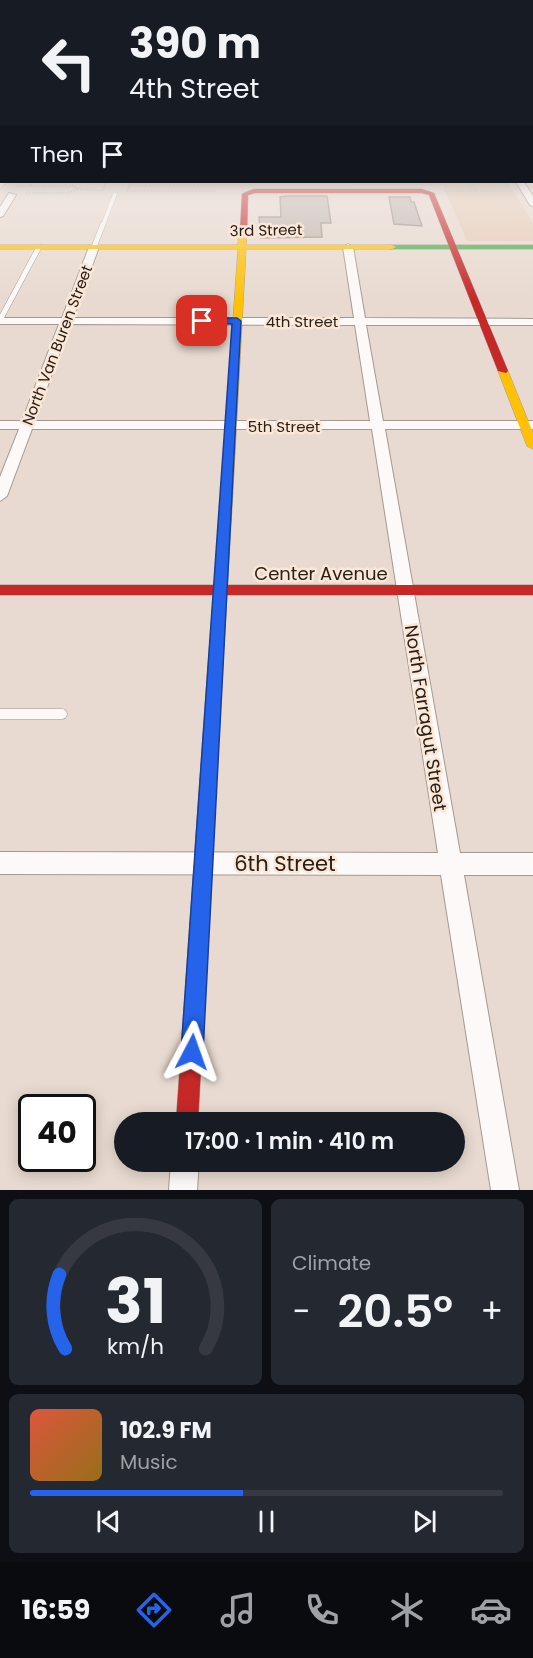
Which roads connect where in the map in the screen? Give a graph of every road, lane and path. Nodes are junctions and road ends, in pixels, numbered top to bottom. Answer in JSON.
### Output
{"nodes":[{"id":1,"x":33,"y":189,"type":"edge"},
{"id":2,"x":49,"y":189,"type":"edge"},
{"id":3,"x":79,"y":189,"type":"joint"},
{"id":4,"x":104,"y":189,"type":"edge"},
{"id":5,"x":129,"y":189,"type":"edge"},
{"id":6,"x":475,"y":189,"type":"edge"},
{"id":7,"x":478,"y":191,"type":"junction"},
{"id":8,"x":525,"y":191,"type":"edge"},
{"id":9,"x":216,"y":192,"type":"dead end"},
{"id":10,"x":26,"y":193,"type":"dead end"},
{"id":11,"x":30,"y":193,"type":"junction"},
{"id":12,"x":47,"y":193,"type":"junction"},
{"id":13,"x":437,"y":193,"type":"junction"},
{"id":14,"x":114,"y":194,"type":"dead end"},
{"id":15,"x":12,"y":195,"type":"dead end"},
{"id":16,"x":533,"y":203,"type":"edge"},
{"id":17,"x":0,"y":214,"type":"edge"},
{"id":18,"x":348,"y":246,"type":"junction"},
{"id":19,"x":454,"y":246,"type":"junction"},
{"id":20,"x":0,"y":247,"type":"edge"},
{"id":21,"x":39,"y":247,"type":"junction"},
{"id":22,"x":94,"y":247,"type":"junction"},
{"id":23,"x":242,"y":247,"type":"junction"},
{"id":24,"x":533,"y":247,"type":"edge"},
{"id":25,"x":0,"y":321,"type":"edge"},
{"id":26,"x":66,"y":321,"type":"junction"},
{"id":27,"x":237,"y":321,"type":"junction"},
{"id":28,"x":360,"y":322,"type":"junction"},
{"id":29,"x":484,"y":322,"type":"junction"},
{"id":30,"x":533,"y":322,"type":"edge"},
{"id":31,"x":0,"y":425,"type":"edge"},
{"id":32,"x":27,"y":425,"type":"junction"},
{"id":33,"x":231,"y":425,"type":"junction"},
{"id":34,"x":529,"y":425,"type":"edge"},
{"id":35,"x":378,"y":426,"type":"junction"},
{"id":36,"x":533,"y":447,"type":"edge"},
{"id":37,"x":0,"y":496,"type":"edge"},
{"id":38,"x":0,"y":590,"type":"edge"},
{"id":39,"x":533,"y":590,"type":"edge"},
{"id":40,"x":219,"y":591,"type":"junction"},
{"id":41,"x":405,"y":591,"type":"junction"},
{"id":42,"x":0,"y":714,"type":"edge"},
{"id":43,"x":62,"y":714,"type":"dead end"},
{"id":44,"x":0,"y":863,"type":"edge"},
{"id":45,"x":204,"y":863,"type":"junction"},
{"id":46,"x":450,"y":863,"type":"junction"},
{"id":47,"x":533,"y":864,"type":"edge"},
{"id":48,"x":188,"y":1112,"type":"edge"},
{"id":49,"x":184,"y":1172,"type":"edge"},
{"id":50,"x":183,"y":1190,"type":"edge"},
{"id":51,"x":505,"y":1190,"type":"edge"}],
"edges":[{"from":1,"to":11,"type":"path"},
{"from":2,"to":12,"type":"path"},
{"from":3,"to":4,"type":"path"},
{"from":3,"to":12,"type":"path"},
{"from":5,"to":9,"type":"path"},
{"from":6,"to":7,"type":"path"},
{"from":7,"to":8,"type":"path"},
{"from":7,"to":13,"type":"path"},
{"from":8,"to":16,"type":"street"},
{"from":10,"to":11,"type":"path"},
{"from":11,"to":12,"type":"path"},
{"from":13,"to":19,"type":"main road"},
{"from":13,"to":23,"type":"main road"},
{"from":14,"to":22,"type":"lane","name":"North Van Buren Street"},
{"from":15,"to":17,"type":"street"},
{"from":18,"to":19,"type":"main road","name":"3rd Street"},
{"from":18,"to":23,"type":"main road","name":"3rd Street"},
{"from":18,"to":28,"type":"street","name":"North Farragut Street"},
{"from":19,"to":24,"type":"main road","name":"3rd Street"},
{"from":19,"to":29,"type":"main road"},
{"from":20,"to":21,"type":"main road","name":"3rd Street"},
{"from":21,"to":22,"type":"main road","name":"3rd Street"},
{"from":21,"to":25,"type":"lane"},
{"from":22,"to":23,"type":"main road","name":"3rd Street"},
{"from":22,"to":26,"type":"street","name":"North Van Buren Street"},
{"from":23,"to":27,"type":"main road"},
{"from":25,"to":26,"type":"street","name":"4th Street"},
{"from":26,"to":27,"type":"street","name":"4th Street"},
{"from":26,"to":32,"type":"street","name":"North Van Buren Street"},
{"from":27,"to":28,"type":"street","name":"4th Street"},
{"from":27,"to":33,"type":"main road"},
{"from":28,"to":29,"type":"street","name":"4th Street"},
{"from":28,"to":35,"type":"street","name":"North Farragut Street"},
{"from":29,"to":30,"type":"street","name":"4th Street"},
{"from":29,"to":34,"type":"main road"},
{"from":31,"to":32,"type":"street","name":"5th Street"},
{"from":32,"to":33,"type":"street","name":"5th Street"},
{"from":32,"to":37,"type":"street","name":"North Van Buren Street"},
{"from":33,"to":35,"type":"street","name":"5th Street"},
{"from":33,"to":40,"type":"main road"},
{"from":34,"to":35,"type":"street","name":"5th Street"},
{"from":34,"to":36,"type":"main road"},
{"from":35,"to":41,"type":"street","name":"North Farragut Street"},
{"from":38,"to":40,"type":"main road","name":"Center Avenue"},
{"from":39,"to":41,"type":"main road","name":"Center Avenue"},
{"from":40,"to":41,"type":"main road","name":"Center Avenue"},
{"from":40,"to":45,"type":"main road"},
{"from":41,"to":46,"type":"street","name":"North Farragut Street"},
{"from":42,"to":43,"type":"lane"},
{"from":44,"to":45,"type":"street","name":"6th Street"},
{"from":45,"to":46,"type":"street","name":"6th Street"},
{"from":45,"to":48,"type":"main road"},
{"from":46,"to":47,"type":"street","name":"6th Street"},
{"from":46,"to":51,"type":"street","name":"North Farragut Street"},
{"from":49,"to":50,"type":"street"}]}
